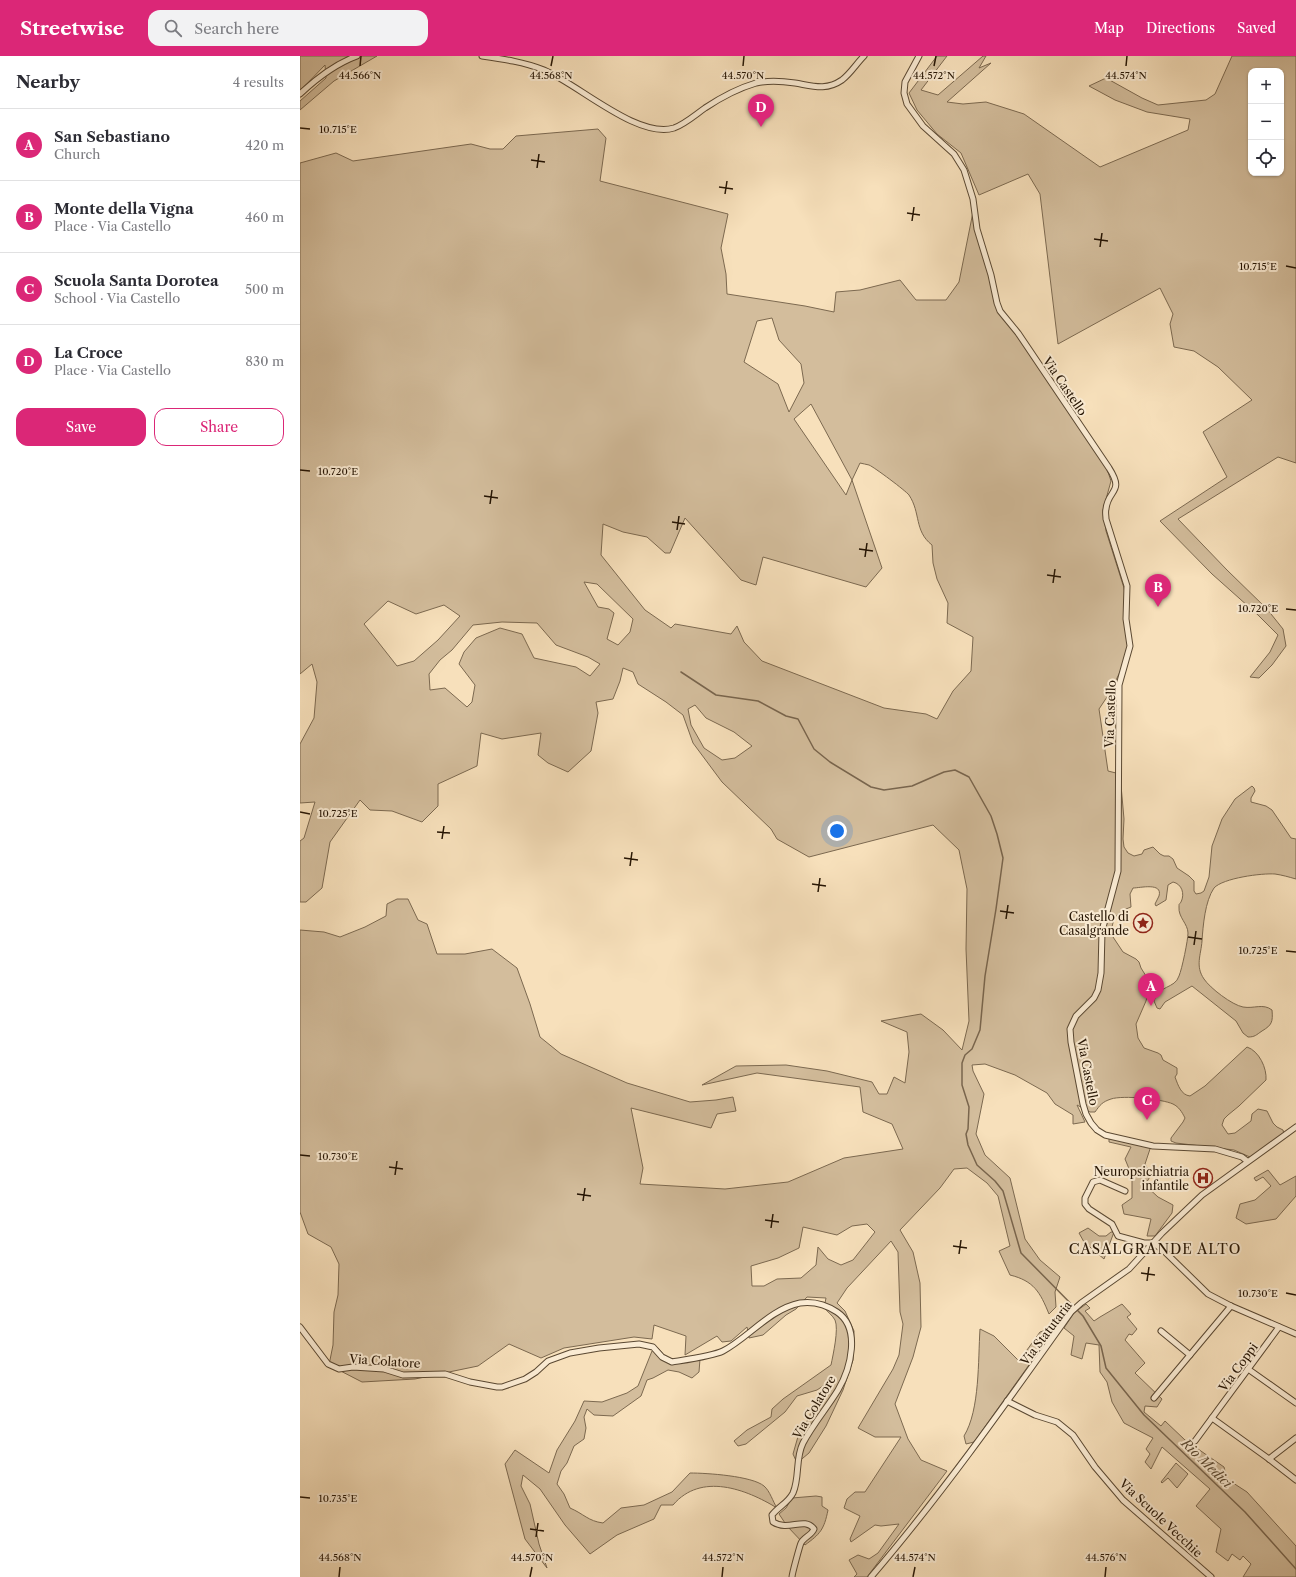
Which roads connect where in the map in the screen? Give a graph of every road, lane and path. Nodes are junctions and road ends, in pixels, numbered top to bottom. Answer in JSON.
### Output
{"nodes":[{"id":1,"x":357,"y":56,"type":"edge"},
{"id":2,"x":482,"y":56,"type":"edge"},
{"id":3,"x":864,"y":56,"type":"edge"},
{"id":4,"x":919,"y":56,"type":"edge"},
{"id":5,"x":300,"y":94,"type":"edge"},
{"id":6,"x":1296,"y":1127,"type":"edge"},
{"id":7,"x":1247,"y":1161,"type":"junction"},
{"id":8,"x":1125,"y":1191,"type":"dead end"},
{"id":9,"x":1153,"y":1243,"type":"junction"},
{"id":10,"x":1231,"y":1306,"type":"junction"},
{"id":11,"x":300,"y":1327,"type":"edge"},
{"id":12,"x":1279,"y":1327,"type":"junction"},
{"id":13,"x":1161,"y":1332,"type":"dead end"},
{"id":14,"x":1296,"y":1334,"type":"edge"},
{"id":15,"x":1190,"y":1355,"type":"junction"},
{"id":16,"x":1248,"y":1369,"type":"junction"},
{"id":17,"x":1154,"y":1398,"type":"dead end"},
{"id":18,"x":1007,"y":1401,"type":"junction"},
{"id":19,"x":1296,"y":1403,"type":"edge"},
{"id":20,"x":1212,"y":1418,"type":"junction"},
{"id":21,"x":1296,"y":1438,"type":"edge"},
{"id":22,"x":1195,"y":1441,"type":"dead end"},
{"id":23,"x":1269,"y":1459,"type":"junction"},
{"id":24,"x":1296,"y":1480,"type":"edge"},
{"id":25,"x":792,"y":1577,"type":"edge"},
{"id":26,"x":871,"y":1577,"type":"edge"},
{"id":27,"x":1211,"y":1577,"type":"edge"}],
"edges":[{"from":1,"to":5,"type":"street"},
{"from":2,"to":3,"type":"street"},
{"from":4,"to":7,"type":"street","name":"Via Castello"},
{"from":6,"to":7,"type":"street","name":"Via Statutaria"},
{"from":7,"to":9,"type":"street","name":"Via Statutaria"},
{"from":8,"to":9,"type":"street"},
{"from":9,"to":10,"type":"street"},
{"from":9,"to":18,"type":"street","name":"Via Statutaria"},
{"from":10,"to":12,"type":"street"},
{"from":10,"to":15,"type":"street"},
{"from":11,"to":25,"type":"street","name":"Via Colatore"},
{"from":12,"to":14,"type":"street"},
{"from":12,"to":16,"type":"street","name":"Via Coppi"},
{"from":13,"to":15,"type":"street"},
{"from":15,"to":17,"type":"street"},
{"from":16,"to":19,"type":"street"},
{"from":16,"to":20,"type":"street","name":"Via Coppi"},
{"from":18,"to":26,"type":"street","name":"Via Statutaria"},
{"from":18,"to":27,"type":"street","name":"Via Scuole Vecchie"},
{"from":20,"to":22,"type":"street","name":"Via Coppi"},
{"from":20,"to":23,"type":"street"},
{"from":21,"to":23,"type":"street"},
{"from":23,"to":24,"type":"street"}]}
